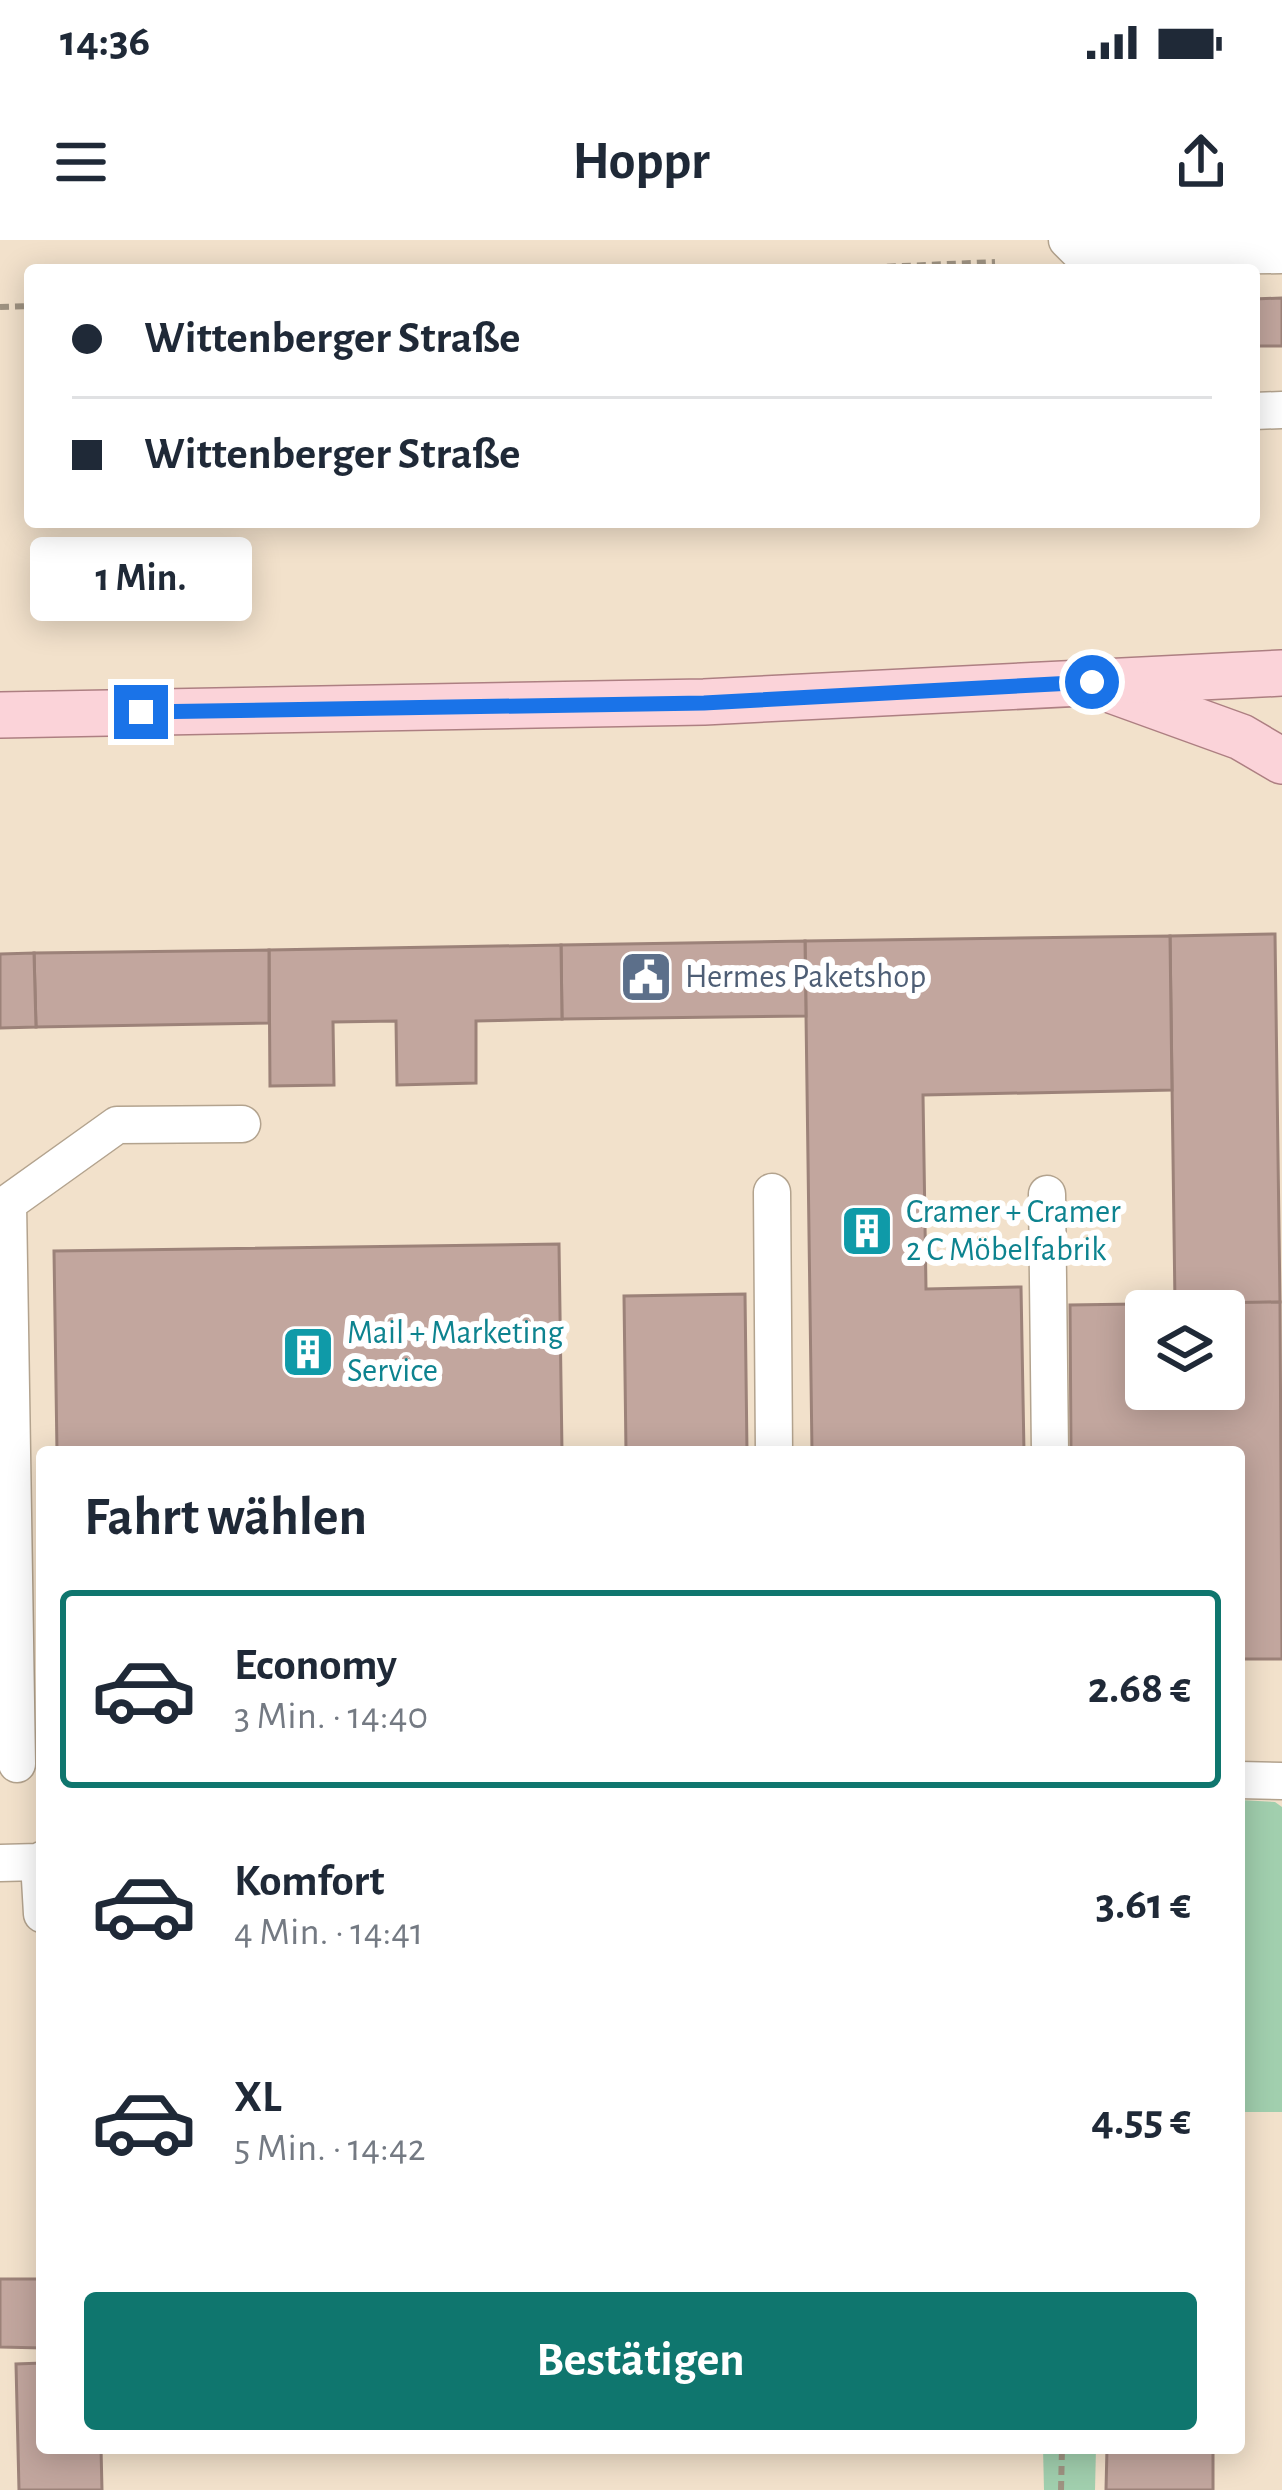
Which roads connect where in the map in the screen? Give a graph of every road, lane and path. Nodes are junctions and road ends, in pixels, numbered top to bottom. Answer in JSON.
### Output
{"nodes":[{"id":1,"x":1067,"y":240,"type":"edge"},
{"id":2,"x":1180,"y":248,"type":"edge"},
{"id":3,"x":1282,"y":256,"type":"edge"},
{"id":4,"x":995,"y":262,"type":"dead end"},
{"id":5,"x":949,"y":264,"type":"edge"},
{"id":6,"x":1282,"y":674,"type":"edge"},
{"id":7,"x":1092,"y":682,"type":"junction"},
{"id":8,"x":0,"y":715,"type":"edge"},
{"id":9,"x":1282,"y":761,"type":"edge"},
{"id":10,"x":242,"y":1124,"type":"dead end"},
{"id":11,"x":772,"y":1192,"type":"dead end"},
{"id":12,"x":1047,"y":1194,"type":"dead end"},
{"id":13,"x":774,"y":1446,"type":"edge"},
{"id":14,"x":1050,"y":1446,"type":"edge"},
{"id":15,"x":20,"y":1764,"type":"edge"},
{"id":16,"x":1245,"y":1780,"type":"edge"},
{"id":17,"x":1282,"y":1781,"type":"edge"},
{"id":18,"x":36,"y":1861,"type":"edge"},
{"id":19,"x":0,"y":1863,"type":"edge"},
{"id":20,"x":1062,"y":2454,"type":"edge"},
{"id":21,"x":1061,"y":2490,"type":"edge"}],
"edges":[{"from":1,"to":2,"type":"street"},
{"from":2,"to":3,"type":"street"},
{"from":4,"to":5,"type":"path"},
{"from":6,"to":7,"type":"main road"},
{"from":7,"to":8,"type":"main road"},
{"from":7,"to":9,"type":"main road"},
{"from":10,"to":15,"type":"street"},
{"from":11,"to":13,"type":"street"},
{"from":12,"to":14,"type":"street"},
{"from":16,"to":17,"type":"street"},
{"from":18,"to":19,"type":"street"},
{"from":20,"to":21,"type":"path"}]}
